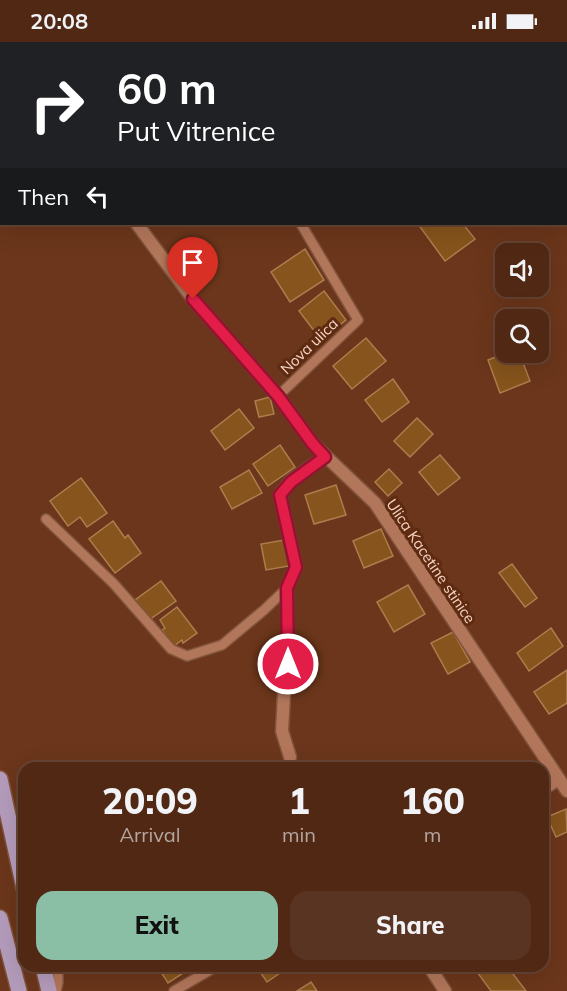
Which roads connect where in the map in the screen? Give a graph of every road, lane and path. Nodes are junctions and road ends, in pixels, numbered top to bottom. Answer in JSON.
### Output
{"nodes":[{"id":1,"x":138,"y":225,"type":"edge"},
{"id":2,"x":302,"y":225,"type":"edge"},
{"id":3,"x":278,"y":396,"type":"junction"},
{"id":4,"x":325,"y":457,"type":"junction"},
{"id":5,"x":46,"y":519,"type":"dead end"},
{"id":6,"x":287,"y":588,"type":"junction"},
{"id":7,"x":290,"y":757,"type":"dead end"},
{"id":8,"x":548,"y":762,"type":"edge"},
{"id":9,"x":549,"y":764,"type":"edge"},
{"id":10,"x":0,"y":779,"type":"edge"},
{"id":11,"x":559,"y":779,"type":"junction"},
{"id":12,"x":549,"y":785,"type":"edge"},
{"id":13,"x":567,"y":791,"type":"edge"},
{"id":14,"x":9,"y":826,"type":"junction"},
{"id":15,"x":18,"y":837,"type":"edge"},
{"id":16,"x":18,"y":863,"type":"edge"},
{"id":17,"x":0,"y":918,"type":"edge"},
{"id":18,"x":44,"y":972,"type":"edge"},
{"id":19,"x":58,"y":972,"type":"edge"},
{"id":20,"x":207,"y":972,"type":"edge"},
{"id":21,"x":433,"y":972,"type":"edge"},
{"id":22,"x":19,"y":991,"type":"edge"},
{"id":23,"x":49,"y":991,"type":"edge"},
{"id":24,"x":56,"y":991,"type":"edge"},
{"id":25,"x":174,"y":991,"type":"edge"},
{"id":26,"x":446,"y":991,"type":"edge"}],
"edges":[{"from":1,"to":3,"type":"street","name":"Ulica Kacetine stinice"},
{"from":2,"to":3,"type":"lane","name":"Nova ulica"},
{"from":3,"to":4,"type":"street","name":"Ulica Kacetine stinice"},
{"from":4,"to":6,"type":"street"},
{"from":4,"to":8,"type":"street","name":"Ulica Kacetine stinice"},
{"from":5,"to":6,"type":"lane"},
{"from":6,"to":7,"type":"street"},
{"from":9,"to":11,"type":"street","name":"Ulica Kacetine stinice"},
{"from":10,"to":14,"type":"main road"},
{"from":11,"to":12,"type":"street"},
{"from":11,"to":13,"type":"street","name":"Ulica Kacetine stinice"},
{"from":14,"to":15,"type":"lane"},
{"from":14,"to":16,"type":"main road"},
{"from":17,"to":22,"type":"main road"},
{"from":18,"to":23,"type":"main road"},
{"from":19,"to":24,"type":"lane"},
{"from":20,"to":25,"type":"lane"},
{"from":21,"to":26,"type":"street"}]}
